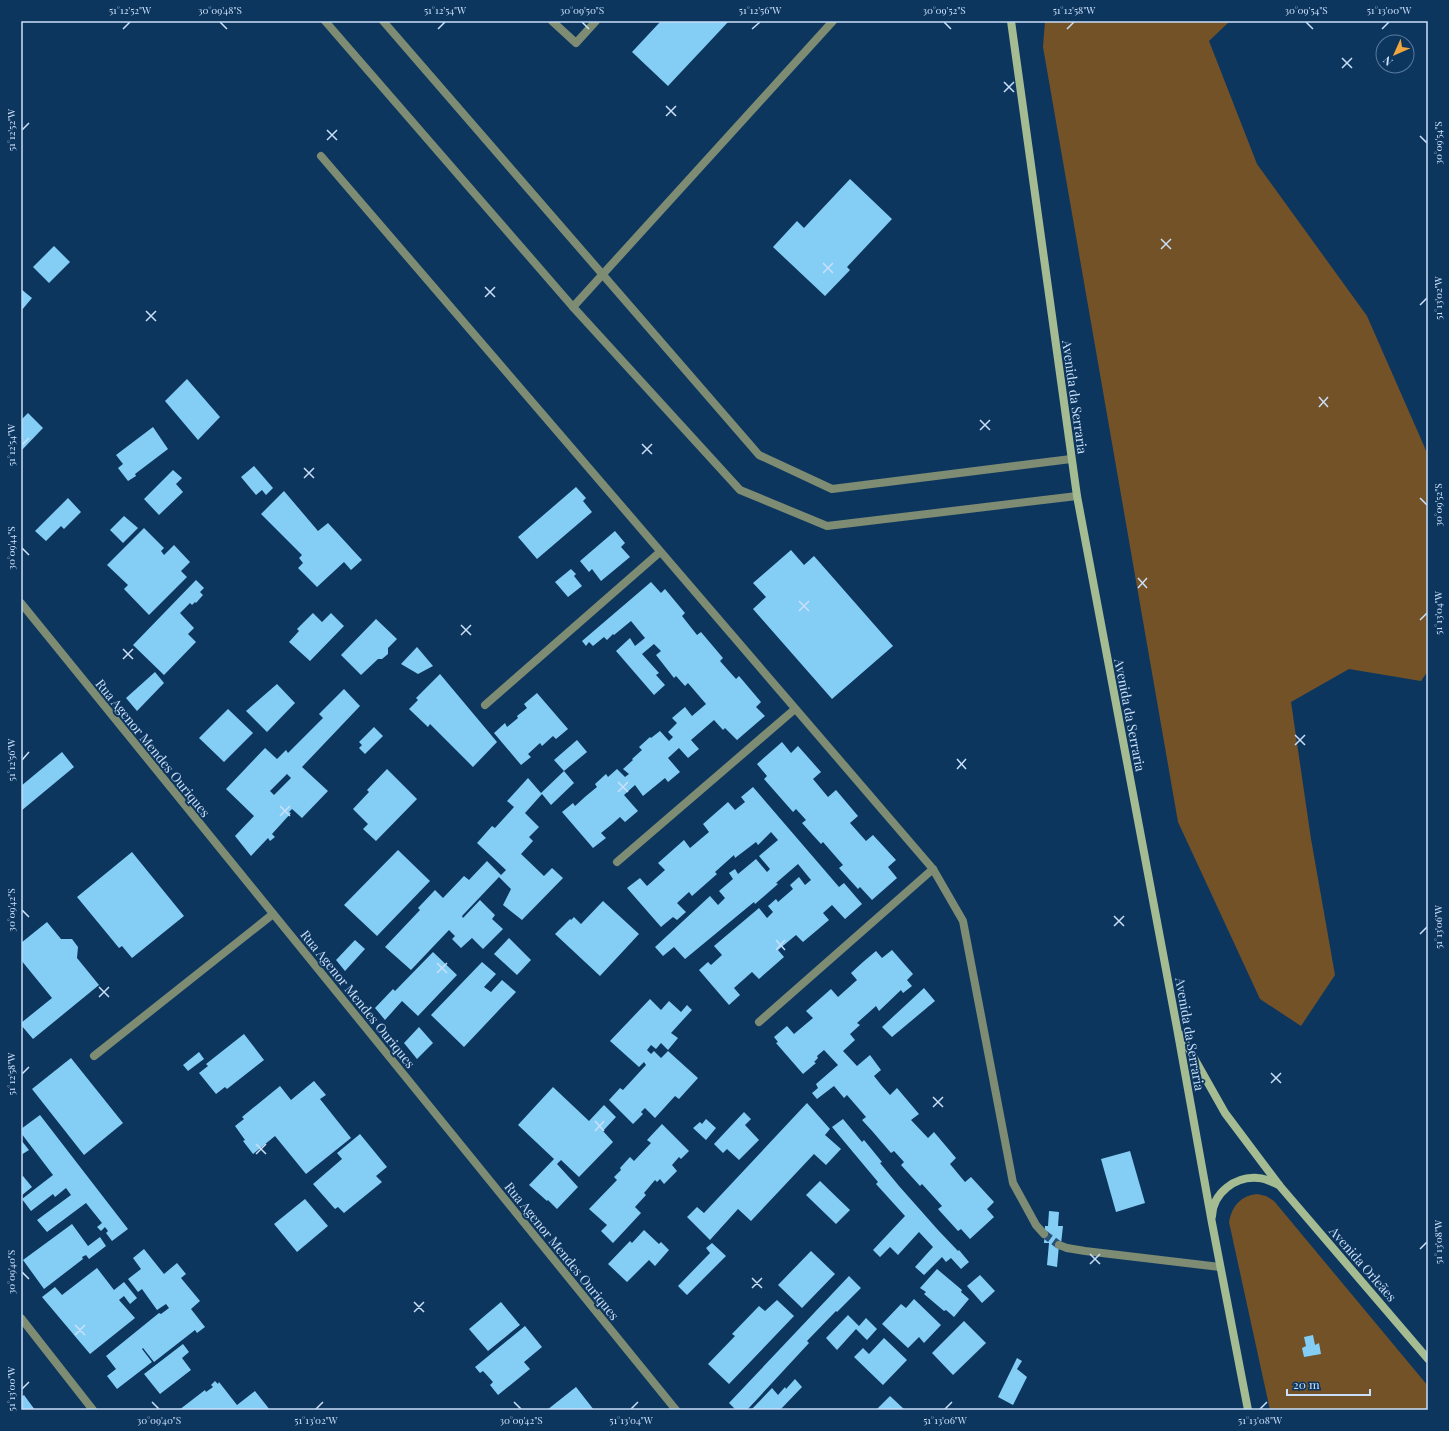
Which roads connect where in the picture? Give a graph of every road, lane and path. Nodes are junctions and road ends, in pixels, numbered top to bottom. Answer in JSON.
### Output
{"nodes":[{"id":1,"x":325,"y":21,"type":"edge"},
{"id":2,"x":383,"y":21,"type":"edge"},
{"id":3,"x":552,"y":21,"type":"edge"},
{"id":4,"x":596,"y":21,"type":"edge"},
{"id":5,"x":833,"y":21,"type":"edge"},
{"id":6,"x":1011,"y":21,"type":"edge"},
{"id":7,"x":321,"y":156,"type":"dead end"},
{"id":8,"x":603,"y":274,"type":"junction"},
{"id":9,"x":573,"y":307,"type":"junction"},
{"id":10,"x":1071,"y":458,"type":"junction"},
{"id":11,"x":1077,"y":496,"type":"junction"},
{"id":12,"x":660,"y":552,"type":"junction"},
{"id":13,"x":21,"y":603,"type":"edge"},
{"id":14,"x":485,"y":705,"type":"dead end"},
{"id":15,"x":795,"y":709,"type":"junction"},
{"id":16,"x":617,"y":862,"type":"dead end"},
{"id":17,"x":933,"y":869,"type":"junction"},
{"id":18,"x":273,"y":914,"type":"junction"},
{"id":19,"x":759,"y":1022,"type":"dead end"},
{"id":20,"x":1177,"y":1028,"type":"junction"},
{"id":21,"x":94,"y":1056,"type":"dead end"},
{"id":22,"x":1279,"y":1185,"type":"junction"},
{"id":23,"x":1212,"y":1223,"type":"junction"},
{"id":24,"x":1044,"y":1234,"type":"tunnel mouth"},
{"id":25,"x":1059,"y":1245,"type":"tunnel mouth"},
{"id":26,"x":1220,"y":1267,"type":"junction"},
{"id":27,"x":21,"y":1318,"type":"edge"},
{"id":28,"x":1428,"y":1359,"type":"edge"},
{"id":29,"x":93,"y":1410,"type":"edge"},
{"id":30,"x":676,"y":1410,"type":"edge"},
{"id":31,"x":1248,"y":1410,"type":"edge"}],
"edges":[{"from":1,"to":9,"type":"street"},
{"from":2,"to":8,"type":"street"},
{"from":3,"to":4,"type":"street"},
{"from":5,"to":8,"type":"street"},
{"from":6,"to":10,"type":"main road","name":"Avenida da Serraria"},
{"from":7,"to":12,"type":"street"},
{"from":8,"to":9,"type":"street"},
{"from":8,"to":10,"type":"street"},
{"from":9,"to":11,"type":"street"},
{"from":10,"to":11,"type":"main road","name":"Avenida da Serraria"},
{"from":11,"to":20,"type":"main road","name":"Avenida da Serraria"},
{"from":12,"to":14,"type":"street"},
{"from":12,"to":15,"type":"street"},
{"from":13,"to":18,"type":"street","name":"Rua Agenor Mendes Ouriques"},
{"from":15,"to":16,"type":"street"},
{"from":15,"to":17,"type":"street"},
{"from":17,"to":19,"type":"street"},
{"from":17,"to":24,"type":"street"},
{"from":18,"to":21,"type":"street"},
{"from":18,"to":30,"type":"street","name":"Rua Agenor Mendes Ouriques"},
{"from":20,"to":22,"type":"main road","name":"Avenida Orleães"},
{"from":20,"to":23,"type":"main road","name":"Avenida da Serraria"},
{"from":22,"to":23,"type":"main road"},
{"from":22,"to":28,"type":"main road","name":"Avenida Orleães"},
{"from":23,"to":26,"type":"main road","name":"Avenida da Serraria"},
{"from":25,"to":26,"type":"street"},
{"from":26,"to":31,"type":"main road","name":"Avenida da Serraria"},
{"from":27,"to":29,"type":"street"}]}
